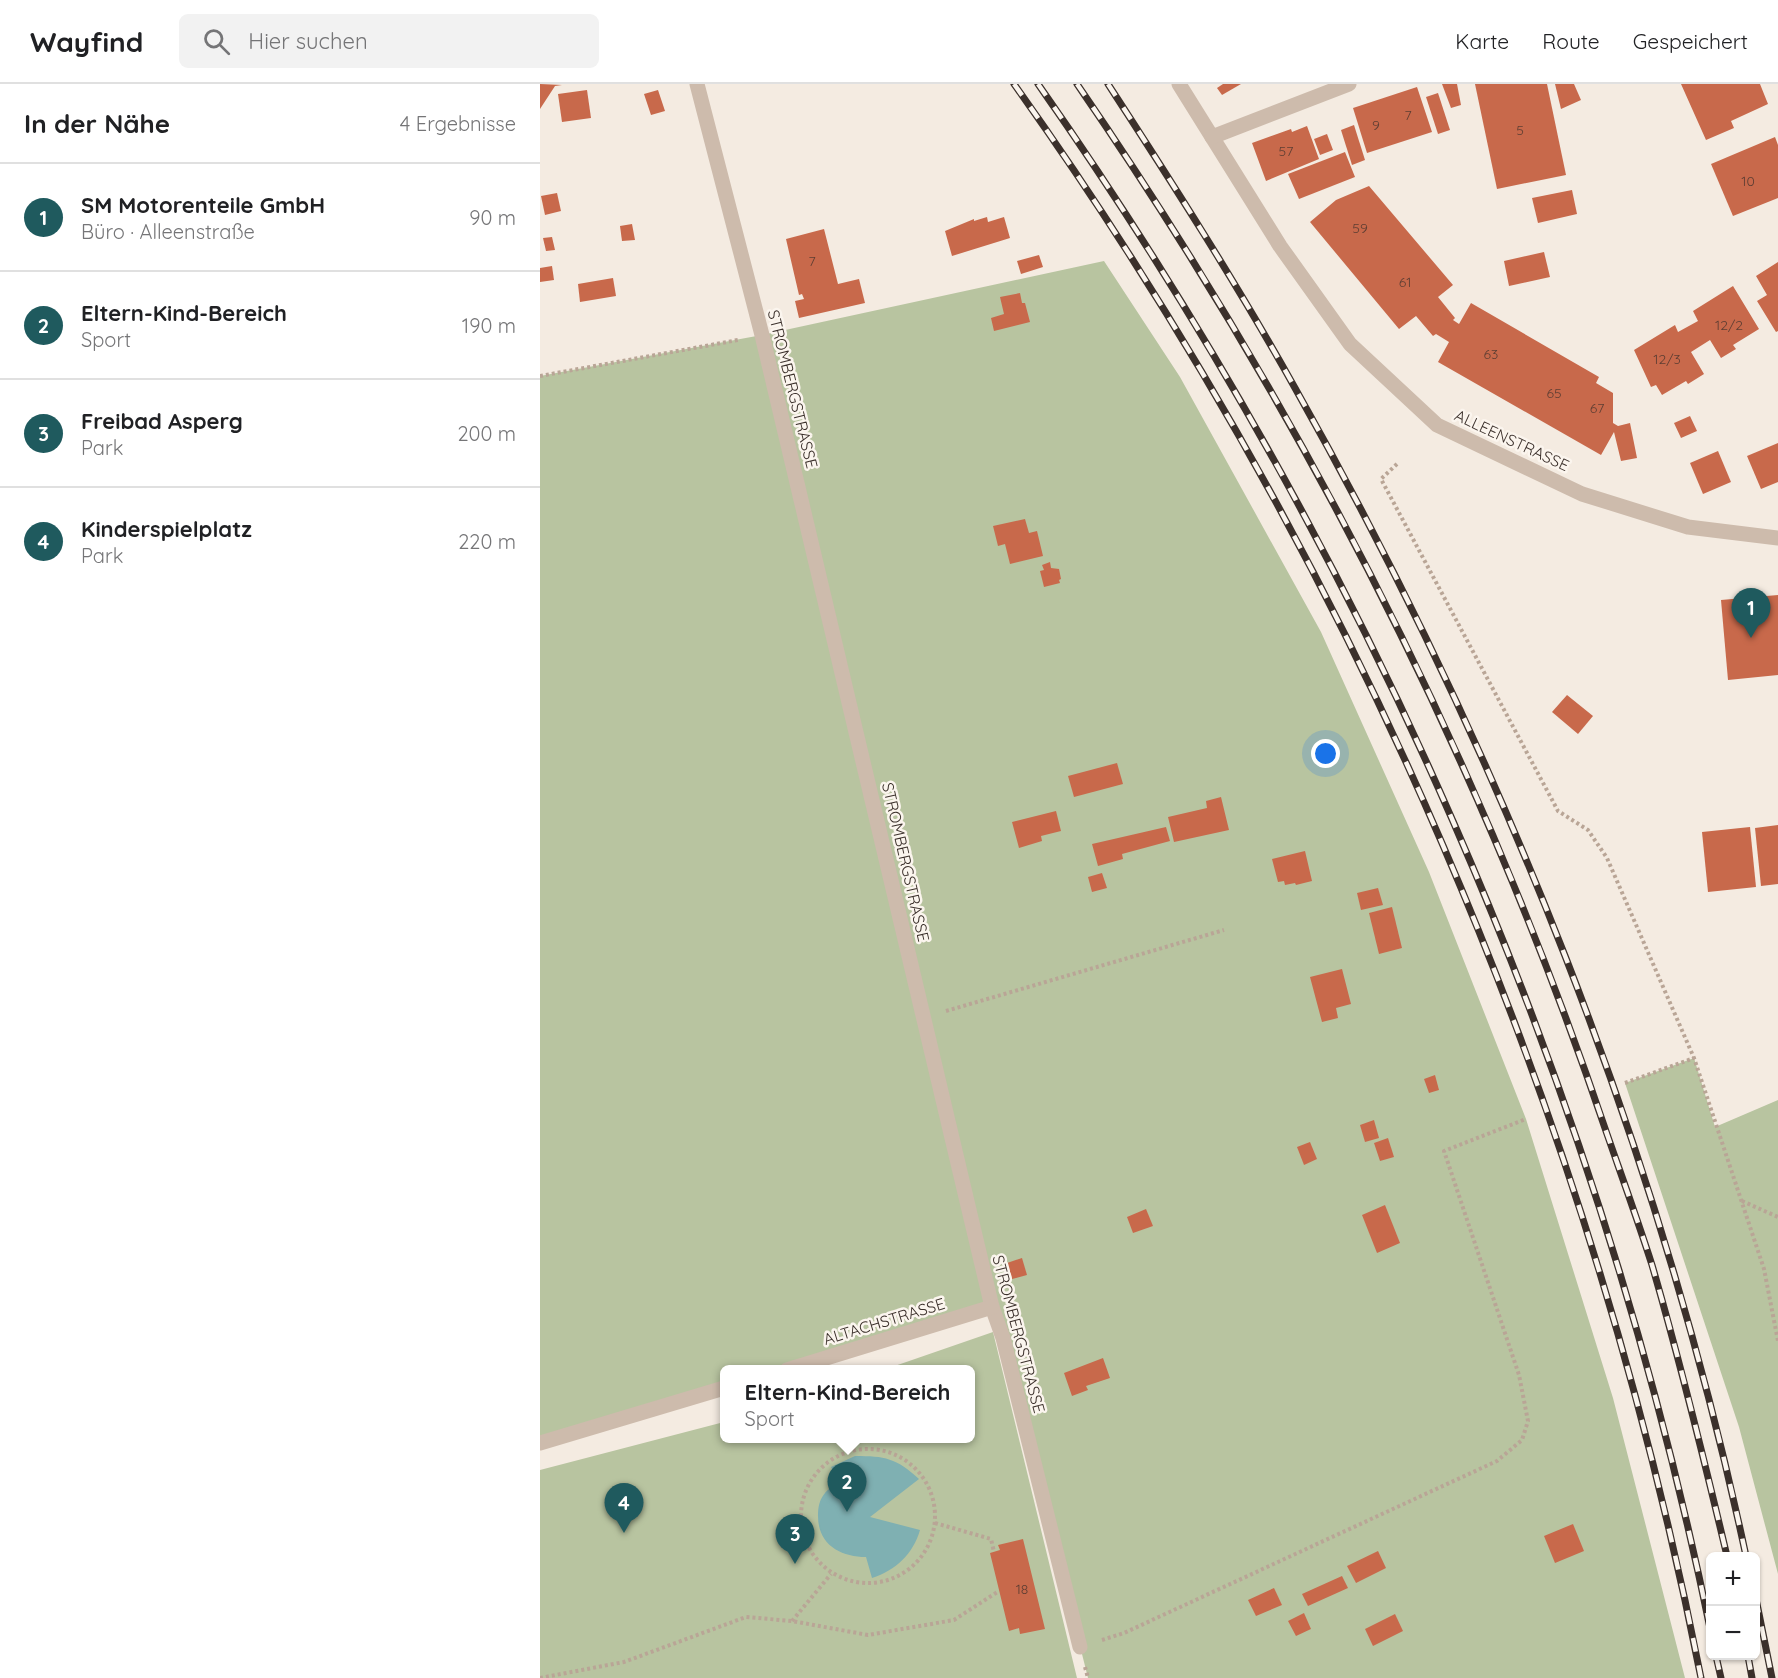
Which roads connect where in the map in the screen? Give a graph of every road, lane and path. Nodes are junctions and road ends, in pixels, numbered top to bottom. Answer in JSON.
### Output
{"nodes":[{"id":1,"x":697,"y":84,"type":"edge"},
{"id":2,"x":1179,"y":84,"type":"edge"},
{"id":3,"x":1348,"y":84,"type":"edge"},
{"id":4,"x":1212,"y":137,"type":"junction"},
{"id":5,"x":762,"y":335,"type":"junction"},
{"id":6,"x":540,"y":376,"type":"edge"},
{"id":7,"x":1397,"y":464,"type":"dead end"},
{"id":8,"x":1778,"y":538,"type":"edge"},
{"id":9,"x":1224,"y":930,"type":"dead end"},
{"id":10,"x":925,"y":1017,"type":"junction"},
{"id":11,"x":1694,"y":1058,"type":"junction"},
{"id":12,"x":1625,"y":1083,"type":"dead end"},
{"id":13,"x":1526,"y":1119,"type":"dead end"},
{"id":14,"x":1741,"y":1200,"type":"junction"},
{"id":15,"x":1778,"y":1218,"type":"edge"},
{"id":16,"x":992,"y":1307,"type":"junction"},
{"id":17,"x":1778,"y":1341,"type":"edge"},
{"id":18,"x":803,"y":1365,"type":"edge"},
{"id":19,"x":720,"y":1389,"type":"edge"},
{"id":20,"x":540,"y":1443,"type":"edge"},
{"id":21,"x":935,"y":1523,"type":"junction"},
{"id":22,"x":994,"y":1552,"type":"dead end"},
{"id":23,"x":831,"y":1574,"type":"junction"},
{"id":24,"x":999,"y":1591,"type":"dead end"},
{"id":25,"x":792,"y":1621,"type":"junction"},
{"id":26,"x":1080,"y":1647,"type":"joint"},
{"id":27,"x":540,"y":1678,"type":"edge"}],
"edges":[{"from":1,"to":5,"type":"street","name":"STROMBERGSTRASSE"},
{"from":2,"to":4,"type":"street","name":"ALLEENSTRASSE"},
{"from":3,"to":4,"type":"street"},
{"from":4,"to":8,"type":"street","name":"ALLEENSTRASSE"},
{"from":5,"to":6,"type":"path"},
{"from":5,"to":10,"type":"street","name":"STROMBERGSTRASSE"},
{"from":7,"to":11,"type":"path"},
{"from":9,"to":10,"type":"path"},
{"from":10,"to":16,"type":"street","name":"STROMBERGSTRASSE"},
{"from":11,"to":12,"type":"path"},
{"from":11,"to":14,"type":"path"},
{"from":13,"to":26,"type":"path"},
{"from":14,"to":15,"type":"path"},
{"from":14,"to":17,"type":"path"},
{"from":16,"to":18,"type":"street","name":"ALTACHSTRASSE"},
{"from":16,"to":26,"type":"street","name":"STROMBERGSTRASSE"},
{"from":19,"to":20,"type":"street"},
{"from":21,"to":22,"type":"path"},
{"from":21,"to":23,"type":"path"},
{"from":21,"to":23,"type":"path"},
{"from":23,"to":25,"type":"path"},
{"from":24,"to":25,"type":"path"},
{"from":25,"to":27,"type":"path"}]}
